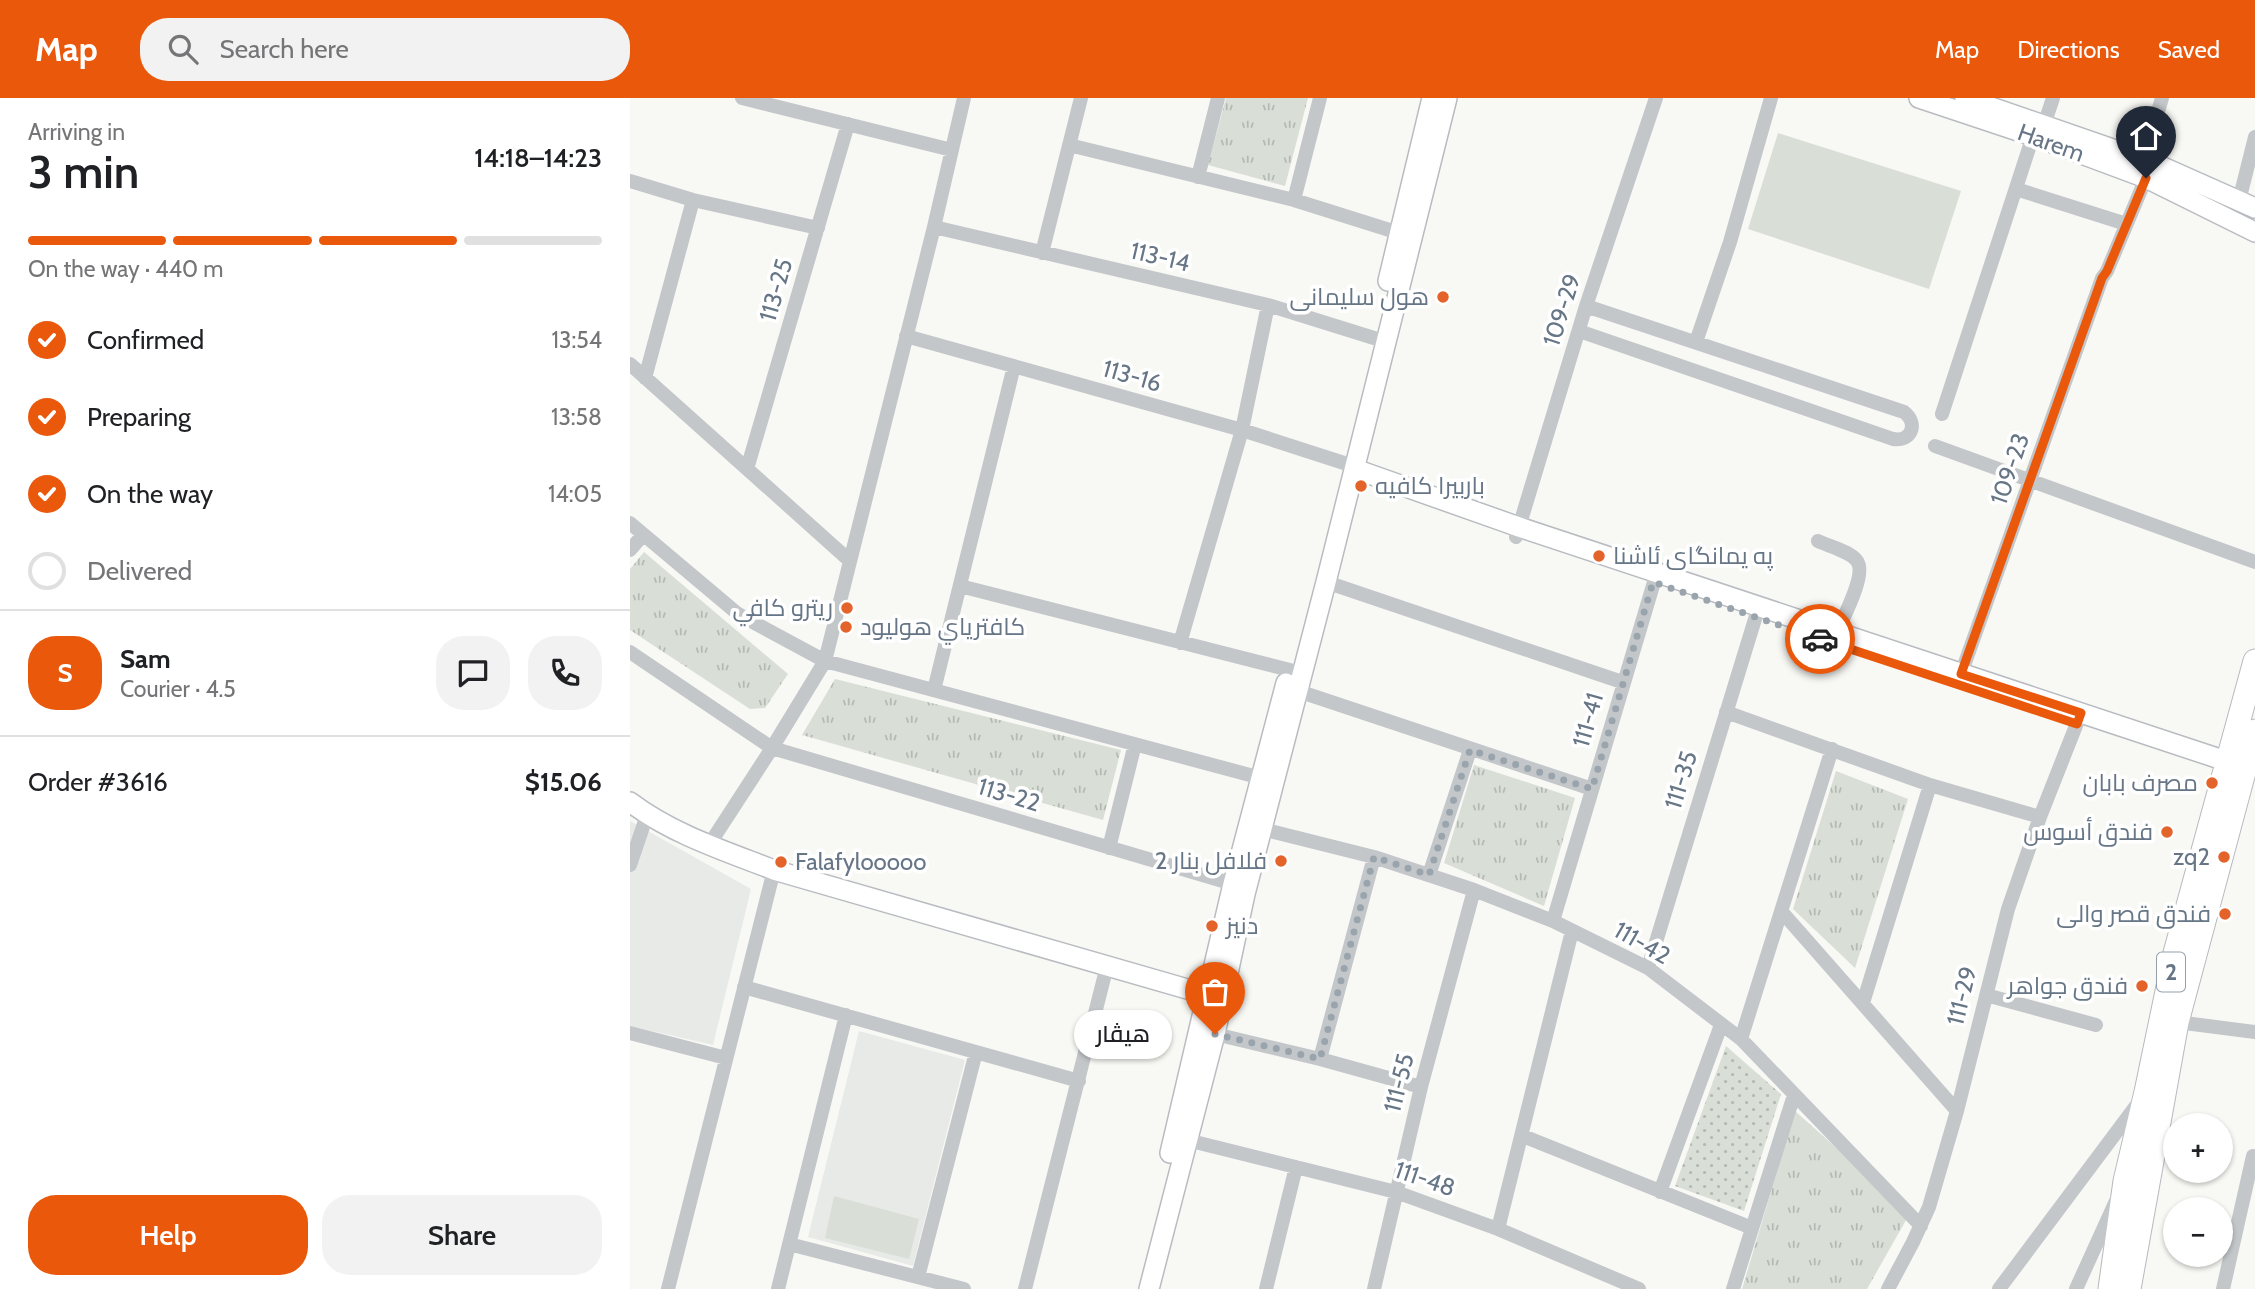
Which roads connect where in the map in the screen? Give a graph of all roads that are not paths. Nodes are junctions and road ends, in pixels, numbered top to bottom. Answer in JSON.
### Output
{"nodes":[{"id":1,"x":964,"y":98,"type":"edge"},
{"id":2,"x":1081,"y":98,"type":"edge"},
{"id":3,"x":1218,"y":98,"type":"edge"},
{"id":4,"x":1320,"y":98,"type":"edge"},
{"id":5,"x":1432,"y":98,"type":"edge"},
{"id":6,"x":1447,"y":98,"type":"edge"},
{"id":7,"x":1656,"y":98,"type":"edge"},
{"id":8,"x":1771,"y":98,"type":"edge"},
{"id":9,"x":1919,"y":98,"type":"edge"},
{"id":10,"x":1965,"y":98,"type":"edge"},
{"id":11,"x":2053,"y":98,"type":"edge"},
{"id":12,"x":2162,"y":98,"type":"edge"},
{"id":13,"x":746,"y":99,"type":"edge"},
{"id":14,"x":848,"y":124,"type":"junction"},
{"id":15,"x":2039,"y":133,"type":"junction"},
{"id":16,"x":2255,"y":137,"type":"edge"},
{"id":17,"x":1069,"y":145,"type":"junction"},
{"id":18,"x":952,"y":150,"type":"junction"},
{"id":19,"x":2146,"y":169,"type":"junction"},
{"id":20,"x":1198,"y":177,"type":"junction"},
{"id":21,"x":630,"y":181,"type":"edge"},
{"id":22,"x":2016,"y":189,"type":"junction"},
{"id":23,"x":693,"y":200,"type":"junction"},
{"id":24,"x":1294,"y":200,"type":"junction"},
{"id":25,"x":2247,"y":204,"type":"edge"},
{"id":26,"x":2120,"y":222,"type":"junction"},
{"id":27,"x":934,"y":227,"type":"junction"},
{"id":28,"x":818,"y":228,"type":"junction"},
{"id":29,"x":2255,"y":232,"type":"edge"},
{"id":30,"x":1399,"y":233,"type":"junction"},
{"id":31,"x":1042,"y":253,"type":"junction"},
{"id":32,"x":2102,"y":278,"type":"junction"},
{"id":33,"x":1268,"y":306,"type":"junction"},
{"id":34,"x":1586,"y":306,"type":"junction"},
{"id":35,"x":1579,"y":331,"type":"junction"},
{"id":36,"x":906,"y":336,"type":"junction"},
{"id":37,"x":1374,"y":338,"type":"junction"},
{"id":38,"x":1696,"y":342,"type":"junction"},
{"id":39,"x":630,"y":364,"type":"edge"},
{"id":40,"x":1014,"y":366,"type":"junction"},
{"id":41,"x":645,"y":378,"type":"junction"},
{"id":42,"x":1942,"y":414,"type":"dead end"},
{"id":43,"x":1242,"y":430,"type":"junction"},
{"id":44,"x":1935,"y":446,"type":"dead end"},
{"id":45,"x":747,"y":469,"type":"junction"},
{"id":46,"x":1350,"y":471,"type":"junction"},
{"id":47,"x":2030,"y":481,"type":"junction"},
{"id":48,"x":630,"y":523,"type":"edge"},
{"id":49,"x":1518,"y":532,"type":"junction"},
{"id":50,"x":643,"y":535,"type":"junction"},
{"id":51,"x":1818,"y":541,"type":"dead end"},
{"id":52,"x":630,"y":550,"type":"edge"},
{"id":53,"x":850,"y":561,"type":"junction"},
{"id":54,"x":2255,"y":562,"type":"edge"},
{"id":55,"x":1655,"y":577,"type":"junction"},
{"id":56,"x":1326,"y":582,"type":"junction"},
{"id":57,"x":960,"y":586,"type":"junction"},
{"id":58,"x":1758,"y":612,"type":"junction"},
{"id":59,"x":1837,"y":632,"type":"junction"},
{"id":60,"x":1180,"y":643,"type":"junction"},
{"id":61,"x":630,"y":652,"type":"edge"},
{"id":62,"x":825,"y":661,"type":"junction"},
{"id":63,"x":2255,"y":661,"type":"edge"},
{"id":64,"x":1290,"y":670,"type":"junction"},
{"id":65,"x":1961,"y":674,"type":"junction"},
{"id":66,"x":1622,"y":682,"type":"junction"},
{"id":67,"x":935,"y":686,"type":"dead end"},
{"id":68,"x":1298,"y":691,"type":"junction"},
{"id":69,"x":1726,"y":712,"type":"junction"},
{"id":70,"x":2079,"y":718,"type":"junction"},
{"id":71,"x":2255,"y":731,"type":"edge"},
{"id":72,"x":1135,"y":744,"type":"junction"},
{"id":73,"x":772,"y":748,"type":"junction"},
{"id":74,"x":1470,"y":750,"type":"junction"},
{"id":75,"x":1832,"y":750,"type":"junction"},
{"id":76,"x":2225,"y":766,"type":"junction"},
{"id":77,"x":1261,"y":778,"type":"junction"},
{"id":78,"x":1930,"y":785,"type":"junction"},
{"id":79,"x":1592,"y":789,"type":"junction"},
{"id":80,"x":630,"y":802,"type":"edge"},
{"id":81,"x":647,"y":815,"type":"junction"},
{"id":82,"x":2040,"y":817,"type":"junction"},
{"id":83,"x":1262,"y":829,"type":"junction"},
{"id":84,"x":709,"y":845,"type":"junction"},
{"id":85,"x":1109,"y":848,"type":"junction"},
{"id":86,"x":1374,"y":857,"type":"junction"},
{"id":87,"x":630,"y":866,"type":"edge"},
{"id":88,"x":774,"y":870,"type":"junction"},
{"id":89,"x":1429,"y":875,"type":"junction"},
{"id":90,"x":1233,"y":884,"type":"junction"},
{"id":91,"x":1474,"y":890,"type":"junction"},
{"id":92,"x":1782,"y":912,"type":"junction"},
{"id":93,"x":1553,"y":921,"type":"junction"},
{"id":94,"x":1573,"y":931,"type":"junction"},
{"id":95,"x":1107,"y":966,"type":"junction"},
{"id":96,"x":1648,"y":968,"type":"junction"},
{"id":97,"x":744,"y":987,"type":"junction"},
{"id":98,"x":1208,"y":995,"type":"junction"},
{"id":99,"x":1986,"y":995,"type":"junction"},
{"id":100,"x":1863,"y":1003,"type":"junction"},
{"id":101,"x":846,"y":1015,"type":"junction"},
{"id":102,"x":2177,"y":1022,"type":"junction"},
{"id":103,"x":1721,"y":1025,"type":"junction"},
{"id":104,"x":2096,"y":1026,"type":"dead end"},
{"id":105,"x":2255,"y":1032,"type":"edge"},
{"id":106,"x":630,"y":1033,"type":"edge"},
{"id":107,"x":1215,"y":1034,"type":"junction"},
{"id":108,"x":1741,"y":1039,"type":"junction"},
{"id":109,"x":976,"y":1052,"type":"junction"},
{"id":110,"x":726,"y":1058,"type":"junction"},
{"id":111,"x":1320,"y":1059,"type":"junction"},
{"id":112,"x":1079,"y":1081,"type":"junction"},
{"id":113,"x":1421,"y":1087,"type":"junction"},
{"id":114,"x":2146,"y":1092,"type":"junction"},
{"id":115,"x":1794,"y":1095,"type":"junction"},
{"id":116,"x":1957,"y":1111,"type":"junction"},
{"id":117,"x":1523,"y":1136,"type":"junction"},
{"id":118,"x":1187,"y":1140,"type":"junction"},
{"id":119,"x":2253,"y":1156,"type":"dead end"},
{"id":120,"x":1296,"y":1167,"type":"junction"},
{"id":121,"x":2125,"y":1181,"type":"junction"},
{"id":122,"x":1396,"y":1192,"type":"junction"},
{"id":123,"x":1660,"y":1192,"type":"junction"},
{"id":124,"x":1921,"y":1226,"type":"junction"},
{"id":125,"x":1752,"y":1228,"type":"junction"},
{"id":126,"x":1498,"y":1229,"type":"junction"},
{"id":127,"x":789,"y":1244,"type":"junction"},
{"id":128,"x":918,"y":1277,"type":"junction"},
{"id":129,"x":1630,"y":1287,"type":"edge"},
{"id":130,"x":667,"y":1289,"type":"edge"},
{"id":131,"x":778,"y":1289,"type":"edge"},
{"id":132,"x":964,"y":1289,"type":"edge"},
{"id":133,"x":1025,"y":1289,"type":"edge"},
{"id":134,"x":1138,"y":1289,"type":"edge"},
{"id":135,"x":1149,"y":1289,"type":"edge"},
{"id":136,"x":1266,"y":1289,"type":"edge"},
{"id":137,"x":1374,"y":1289,"type":"edge"},
{"id":138,"x":1733,"y":1289,"type":"edge"},
{"id":139,"x":1888,"y":1289,"type":"edge"},
{"id":140,"x":1999,"y":1289,"type":"edge"},
{"id":141,"x":2076,"y":1289,"type":"edge"},
{"id":142,"x":2110,"y":1289,"type":"edge"},
{"id":143,"x":2129,"y":1289,"type":"edge"},
{"id":144,"x":2223,"y":1289,"type":"edge"}],
"edges":[{"from":1,"to":18,"type":"street"},
{"from":2,"to":17,"type":"street"},
{"from":3,"to":20,"type":"street"},
{"from":4,"to":24,"type":"street"},
{"from":5,"to":30,"type":"main road"},
{"from":6,"to":46,"type":"main road"},
{"from":7,"to":34,"type":"street","name":"109-29"},
{"from":8,"to":38,"type":"street"},
{"from":9,"to":15,"type":"main road","name":"Harem"},
{"from":10,"to":15,"type":"main road","name":"Harem"},
{"from":11,"to":15,"type":"street"},
{"from":12,"to":19,"type":"street"},
{"from":13,"to":14,"type":"street"},
{"from":14,"to":18,"type":"street"},
{"from":14,"to":28,"type":"street","name":"113-25"},
{"from":15,"to":19,"type":"main road","name":"Harem"},
{"from":15,"to":22,"type":"street"},
{"from":16,"to":25,"type":"street"},
{"from":17,"to":20,"type":"street"},
{"from":17,"to":31,"type":"street"},
{"from":18,"to":27,"type":"street"},
{"from":19,"to":25,"type":"main road"},
{"from":19,"to":26,"type":"street","name":"109-23"},
{"from":19,"to":29,"type":"main road","name":"Harem"},
{"from":19,"to":32,"type":"street","name":"109-23"},
{"from":20,"to":24,"type":"street"},
{"from":21,"to":23,"type":"street"},
{"from":22,"to":26,"type":"street"},
{"from":22,"to":42,"type":"street"},
{"from":23,"to":28,"type":"street"},
{"from":23,"to":41,"type":"street"},
{"from":24,"to":30,"type":"street"},
{"from":26,"to":32,"type":"street","name":"109-23"},
{"from":27,"to":31,"type":"street","name":"113-14"},
{"from":27,"to":36,"type":"street"},
{"from":28,"to":45,"type":"street","name":"113-25"},
{"from":30,"to":37,"type":"main road"},
{"from":31,"to":33,"type":"street","name":"113-14"},
{"from":32,"to":47,"type":"street","name":"109-23"},
{"from":33,"to":37,"type":"street","name":"113-14"},
{"from":33,"to":43,"type":"street"},
{"from":34,"to":35,"type":"street","name":"109-29"},
{"from":34,"to":38,"type":"street"},
{"from":35,"to":38,"type":"street"},
{"from":35,"to":49,"type":"street","name":"109-29"},
{"from":36,"to":40,"type":"street","name":"113-16"},
{"from":36,"to":53,"type":"street"},
{"from":37,"to":46,"type":"main road"},
{"from":39,"to":41,"type":"street"},
{"from":40,"to":43,"type":"street","name":"113-16"},
{"from":40,"to":57,"type":"street"},
{"from":41,"to":45,"type":"street"},
{"from":43,"to":46,"type":"street","name":"113-16"},
{"from":43,"to":60,"type":"street"},
{"from":44,"to":47,"type":"street"},
{"from":45,"to":53,"type":"street"},
{"from":46,"to":49,"type":"main road"},
{"from":46,"to":56,"type":"main road"},
{"from":46,"to":64,"type":"main road"},
{"from":47,"to":54,"type":"street"},
{"from":47,"to":65,"type":"street","name":"109-23"},
{"from":48,"to":50,"type":"street"},
{"from":49,"to":55,"type":"main road"},
{"from":50,"to":52,"type":"street"},
{"from":50,"to":62,"type":"street"},
{"from":51,"to":59,"type":"street"},
{"from":53,"to":62,"type":"street"},
{"from":55,"to":58,"type":"main road"},
{"from":55,"to":66,"type":"street","name":"111-41"},
{"from":56,"to":66,"type":"street"},
{"from":56,"to":68,"type":"main road"},
{"from":57,"to":60,"type":"street"},
{"from":57,"to":67,"type":"street"},
{"from":58,"to":59,"type":"main road"},
{"from":58,"to":69,"type":"street","name":"111-35"},
{"from":58,"to":70,"type":"main road"},
{"from":59,"to":65,"type":"main road"},
{"from":60,"to":64,"type":"street"},
{"from":61,"to":73,"type":"street","name":"113-22"},
{"from":62,"to":72,"type":"street"},
{"from":62,"to":73,"type":"street"},
{"from":63,"to":76,"type":"main road","number":"2"},
{"from":64,"to":77,"type":"main road"},
{"from":65,"to":70,"type":"main road"},
{"from":66,"to":79,"type":"street","name":"111-41"},
{"from":68,"to":74,"type":"street"},
{"from":68,"to":83,"type":"main road"},
{"from":69,"to":75,"type":"street"},
{"from":69,"to":96,"type":"street","name":"111-35"},
{"from":70,"to":76,"type":"main road"},
{"from":70,"to":82,"type":"street","name":"111-29"},
{"from":71,"to":102,"type":"main road","number":"2"},
{"from":72,"to":77,"type":"street"},
{"from":72,"to":85,"type":"street"},
{"from":73,"to":84,"type":"street"},
{"from":73,"to":85,"type":"street","name":"113-22"},
{"from":74,"to":79,"type":"street"},
{"from":74,"to":89,"type":"street"},
{"from":75,"to":78,"type":"street"},
{"from":75,"to":92,"type":"street"},
{"from":76,"to":114,"type":"main road","number":"2"},
{"from":77,"to":90,"type":"main road"},
{"from":78,"to":82,"type":"street"},
{"from":78,"to":100,"type":"street"},
{"from":79,"to":93,"type":"street","name":"111-41"},
{"from":80,"to":81,"type":"main road"},
{"from":81,"to":84,"type":"main road"},
{"from":81,"to":87,"type":"street"},
{"from":82,"to":99,"type":"street","name":"111-29"},
{"from":83,"to":86,"type":"street","name":"111-42"},
{"from":83,"to":107,"type":"main road"},
{"from":84,"to":88,"type":"main road"},
{"from":85,"to":90,"type":"street","name":"113-22"},
{"from":86,"to":89,"type":"street","name":"111-42"},
{"from":86,"to":111,"type":"street"},
{"from":88,"to":95,"type":"main road"},
{"from":88,"to":97,"type":"street"},
{"from":89,"to":91,"type":"street","name":"111-42"},
{"from":90,"to":98,"type":"main road"},
{"from":91,"to":93,"type":"street","name":"111-42"},
{"from":91,"to":113,"type":"street","name":"111-55"},
{"from":92,"to":100,"type":"street"},
{"from":92,"to":108,"type":"street"},
{"from":93,"to":94,"type":"street","name":"111-42"},
{"from":94,"to":96,"type":"street","name":"111-42"},
{"from":94,"to":117,"type":"street"},
{"from":95,"to":98,"type":"main road"},
{"from":95,"to":112,"type":"street"},
{"from":96,"to":103,"type":"street","name":"111-42"},
{"from":97,"to":101,"type":"street"},
{"from":97,"to":110,"type":"street"},
{"from":98,"to":134,"type":"main road"},
{"from":99,"to":104,"type":"street"},
{"from":99,"to":116,"type":"street","name":"111-29"},
{"from":100,"to":116,"type":"street"},
{"from":101,"to":109,"type":"street"},
{"from":101,"to":127,"type":"street"},
{"from":102,"to":105,"type":"street"},
{"from":102,"to":143,"type":"main road","number":"2"},
{"from":103,"to":108,"type":"street","name":"111-42"},
{"from":103,"to":123,"type":"street"},
{"from":106,"to":110,"type":"street"},
{"from":107,"to":111,"type":"street"},
{"from":107,"to":118,"type":"main road"},
{"from":108,"to":115,"type":"street","name":"111-42"},
{"from":109,"to":112,"type":"street"},
{"from":109,"to":128,"type":"street"},
{"from":110,"to":130,"type":"street"},
{"from":111,"to":113,"type":"street"},
{"from":112,"to":133,"type":"street"},
{"from":113,"to":122,"type":"street","name":"111-55"},
{"from":114,"to":121,"type":"main road","number":"2"},
{"from":114,"to":140,"type":"street"},
{"from":115,"to":124,"type":"street","name":"111-42"},
{"from":115,"to":125,"type":"street"},
{"from":116,"to":124,"type":"street","name":"111-29"},
{"from":117,"to":123,"type":"street"},
{"from":117,"to":126,"type":"street"},
{"from":118,"to":120,"type":"street","name":"111-48"},
{"from":118,"to":135,"type":"main road"},
{"from":119,"to":144,"type":"street"},
{"from":120,"to":122,"type":"street","name":"111-48"},
{"from":120,"to":136,"type":"street"},
{"from":121,"to":141,"type":"street"},
{"from":121,"to":142,"type":"main road","number":"2"},
{"from":122,"to":126,"type":"street","name":"111-48"},
{"from":122,"to":137,"type":"street","name":"111-55"},
{"from":123,"to":125,"type":"street"},
{"from":124,"to":139,"type":"street","name":"111-29"},
{"from":125,"to":138,"type":"street"},
{"from":126,"to":129,"type":"street","name":"111-48"},
{"from":127,"to":128,"type":"street"},
{"from":127,"to":131,"type":"street"},
{"from":128,"to":132,"type":"street"}]}
